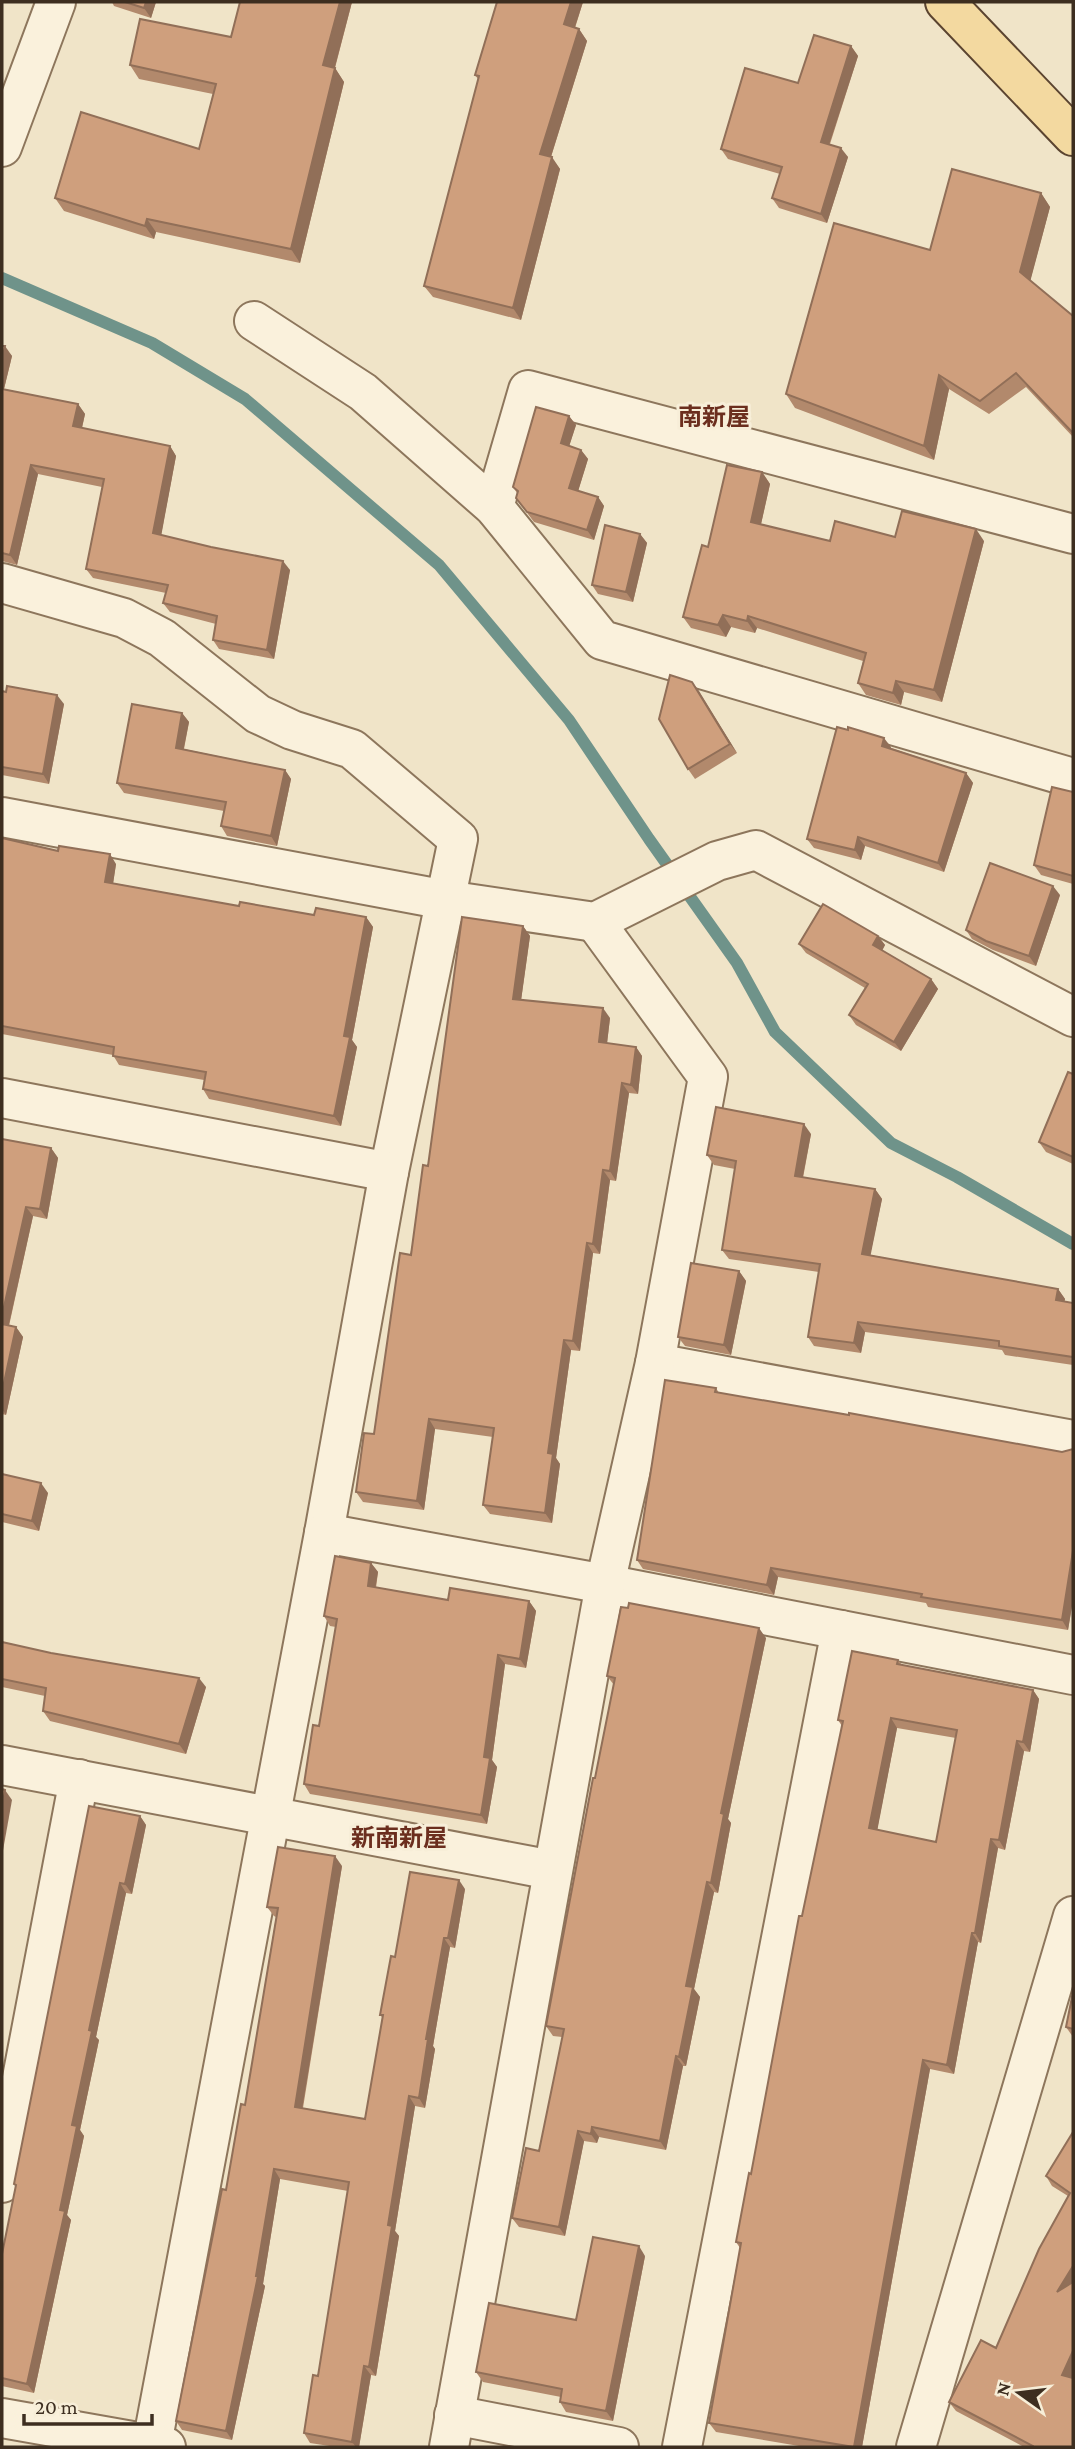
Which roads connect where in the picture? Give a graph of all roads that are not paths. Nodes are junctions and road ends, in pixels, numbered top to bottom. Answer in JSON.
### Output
{"nodes":[{"id":1,"x":57,"y":2,"type":"edge"},
{"id":2,"x":945,"y":2,"type":"edge"},
{"id":3,"x":1073,"y":136,"type":"edge"},
{"id":4,"x":2,"y":147,"type":"edge"},
{"id":5,"x":254,"y":321,"type":"dead end"},
{"id":6,"x":494,"y":507,"type":"junction"},
{"id":7,"x":1073,"y":534,"type":"edge"},
{"id":8,"x":2,"y":583,"type":"edge"},
{"id":9,"x":1073,"y":778,"type":"edge"},
{"id":10,"x":2,"y":817,"type":"edge"},
{"id":11,"x":446,"y":900,"type":"junction"},
{"id":12,"x":595,"y":922,"type":"junction"},
{"id":13,"x":1073,"y":1015,"type":"edge"},
{"id":14,"x":2,"y":1098,"type":"edge"},
{"id":15,"x":389,"y":1172,"type":"junction"},
{"id":16,"x":655,"y":1363,"type":"junction"},
{"id":17,"x":1073,"y":1440,"type":"edge"},
{"id":18,"x":324,"y":1533,"type":"junction"},
{"id":19,"x":606,"y":1584,"type":"junction"},
{"id":20,"x":841,"y":1630,"type":"junction"},
{"id":21,"x":1073,"y":1675,"type":"edge"},
{"id":22,"x":2,"y":1765,"type":"edge"},
{"id":23,"x":79,"y":1779,"type":"junction"},
{"id":24,"x":270,"y":1817,"type":"junction"},
{"id":25,"x":552,"y":1870,"type":"junction"},
{"id":26,"x":1073,"y":1920,"type":"edge"},
{"id":27,"x":2,"y":2183,"type":"edge"},
{"id":28,"x":2,"y":2418,"type":"edge"},
{"id":29,"x":451,"y":2431,"type":"edge"},
{"id":30,"x":159,"y":2446,"type":"edge"},
{"id":31,"x":619,"y":2447,"type":"edge"},
{"id":32,"x":682,"y":2447,"type":"edge"},
{"id":33,"x":916,"y":2447,"type":"edge"}],
"edges":[{"from":1,"to":4,"type":"street"},
{"from":2,"to":3,"type":"main road"},
{"from":5,"to":6,"type":"street"},
{"from":6,"to":7,"type":"street"},
{"from":6,"to":9,"type":"street"},
{"from":8,"to":11,"type":"street"},
{"from":10,"to":11,"type":"street"},
{"from":11,"to":12,"type":"street"},
{"from":11,"to":15,"type":"street"},
{"from":12,"to":13,"type":"street"},
{"from":12,"to":16,"type":"street"},
{"from":14,"to":15,"type":"street"},
{"from":15,"to":18,"type":"street"},
{"from":16,"to":17,"type":"street"},
{"from":16,"to":19,"type":"street"},
{"from":18,"to":19,"type":"street"},
{"from":18,"to":24,"type":"street"},
{"from":19,"to":20,"type":"street"},
{"from":19,"to":25,"type":"street"},
{"from":20,"to":21,"type":"street"},
{"from":20,"to":32,"type":"street"},
{"from":22,"to":23,"type":"street"},
{"from":23,"to":24,"type":"street"},
{"from":23,"to":27,"type":"street"},
{"from":24,"to":25,"type":"street"},
{"from":24,"to":30,"type":"street"},
{"from":25,"to":29,"type":"street"},
{"from":26,"to":33,"type":"street"},
{"from":28,"to":30,"type":"street"},
{"from":29,"to":31,"type":"street"}]}
